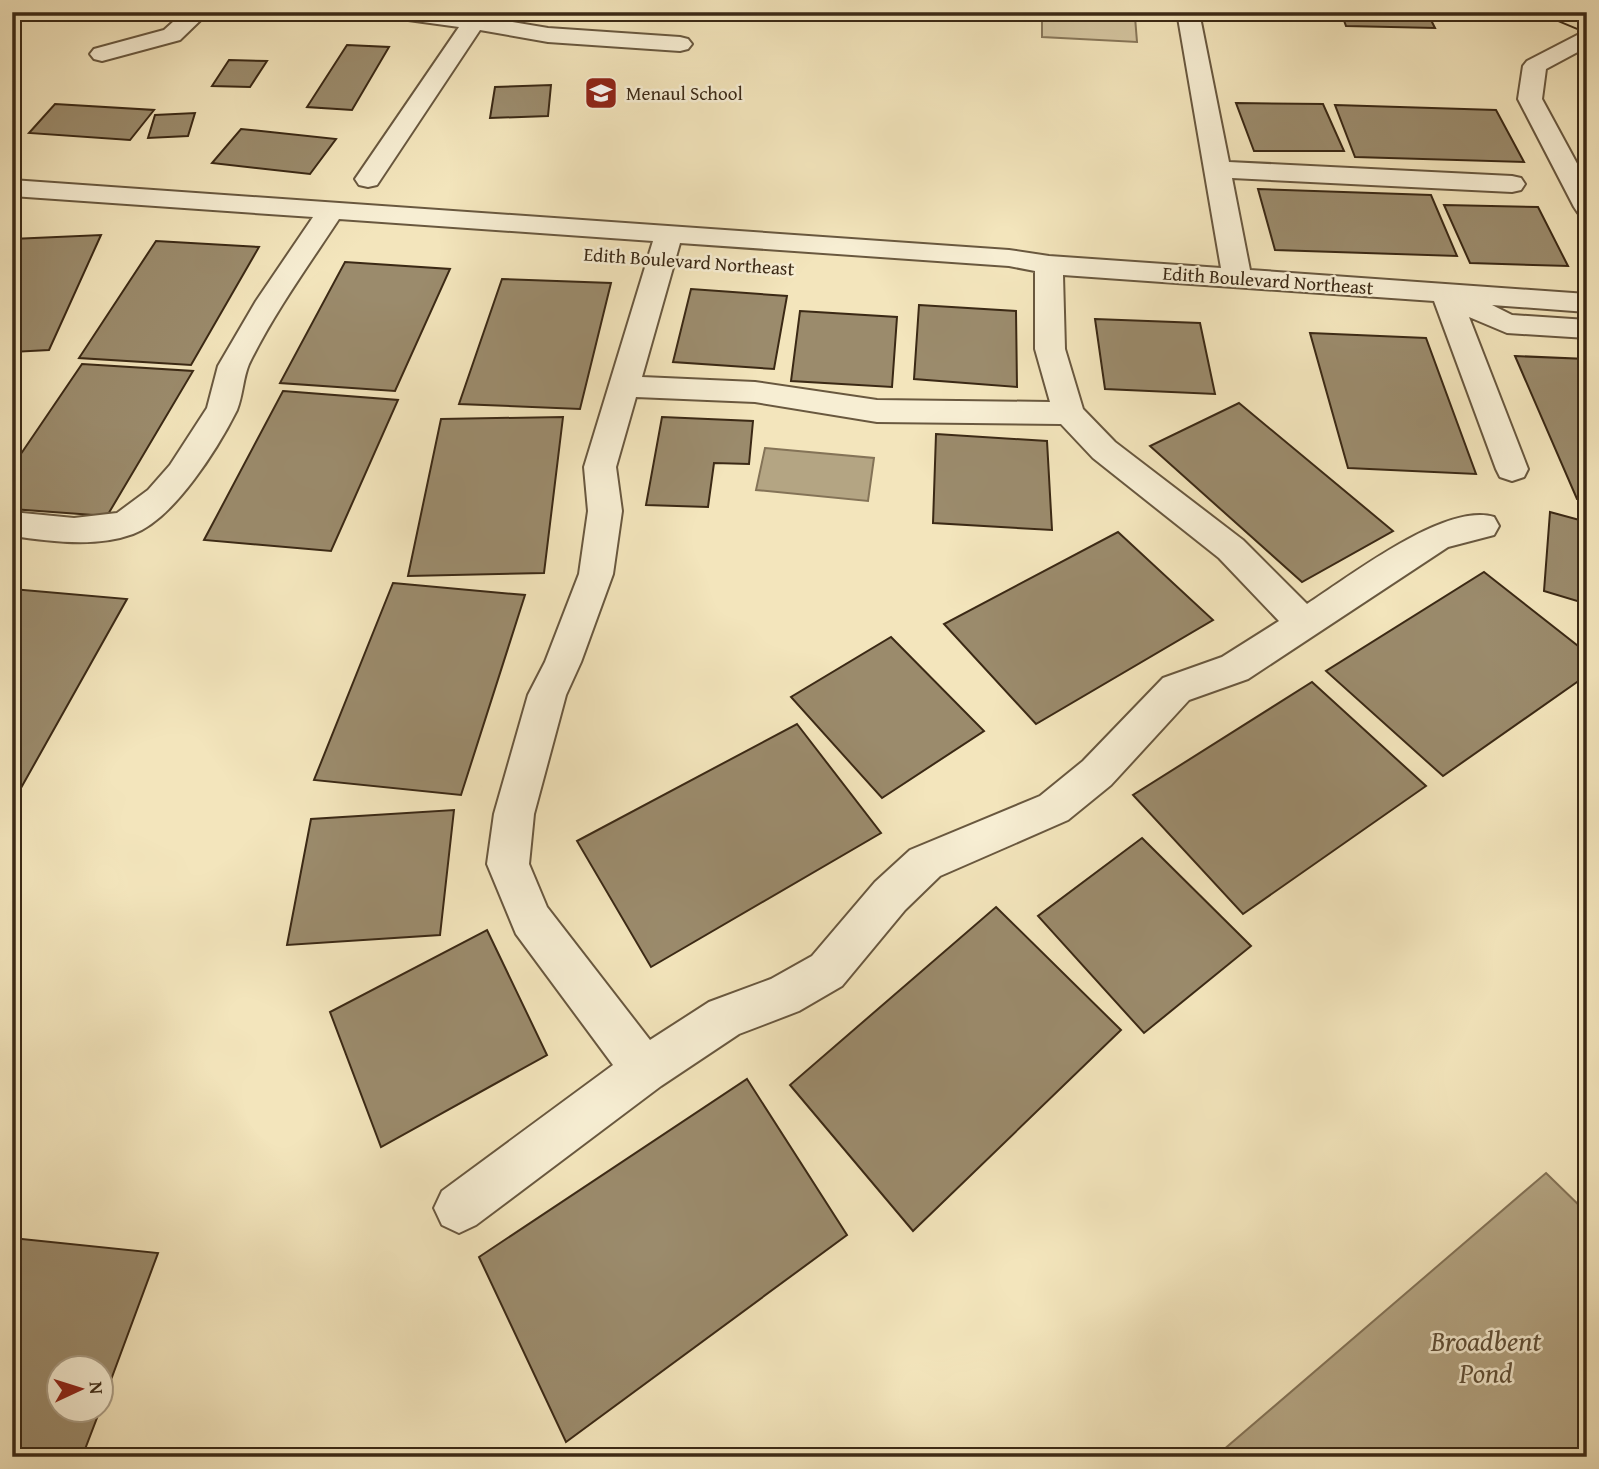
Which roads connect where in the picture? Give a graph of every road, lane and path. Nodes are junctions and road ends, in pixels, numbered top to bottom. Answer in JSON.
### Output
{"nodes":[{"id":1,"x":198,"y":12,"type":"edge"},
{"id":2,"x":401,"y":12,"type":"edge"},
{"id":3,"x":1188,"y":12,"type":"edge"},
{"id":4,"x":1559,"y":12,"type":"edge"},
{"id":5,"x":474,"y":22,"type":"junction"},
{"id":6,"x":1587,"y":25,"type":"edge"},
{"id":7,"x":1587,"y":37,"type":"edge"},
{"id":8,"x":680,"y":44,"type":"dead end"},
{"id":9,"x":102,"y":54,"type":"dead end"},
{"id":10,"x":1217,"y":169,"type":"junction"},
{"id":11,"x":368,"y":178,"type":"dead end"},
{"id":12,"x":1512,"y":184,"type":"dead end"},
{"id":13,"x":12,"y":188,"type":"edge"},
{"id":14,"x":1587,"y":206,"type":"edge"},
{"id":15,"x":330,"y":212,"type":"junction"},
{"id":16,"x":666,"y":247,"type":"junction"},
{"id":17,"x":1049,"y":265,"type":"junction"},
{"id":18,"x":866,"y":274,"type":"dead end"},
{"id":19,"x":1237,"y":277,"type":"junction"},
{"id":20,"x":1015,"y":286,"type":"dead end"},
{"id":21,"x":1446,"y":294,"type":"junction"},
{"id":22,"x":1587,"y":303,"type":"edge"},
{"id":23,"x":1587,"y":329,"type":"edge"},
{"id":24,"x":624,"y":386,"type":"junction"},
{"id":25,"x":1069,"y":413,"type":"junction"},
{"id":26,"x":1512,"y":469,"type":"dead end"},
{"id":27,"x":12,"y":524,"type":"edge"},
{"id":28,"x":1482,"y":526,"type":"dead end"},
{"id":29,"x":1304,"y":624,"type":"junction"},
{"id":30,"x":645,"y":1070,"type":"junction"},
{"id":31,"x":459,"y":1208,"type":"dead end"}],
"edges":[{"from":1,"to":9,"type":"street"},
{"from":2,"to":5,"type":"street"},
{"from":3,"to":10,"type":"street"},
{"from":4,"to":6,"type":"main road"},
{"from":5,"to":8,"type":"street"},
{"from":5,"to":11,"type":"street"},
{"from":7,"to":14,"type":"street"},
{"from":10,"to":12,"type":"street"},
{"from":10,"to":19,"type":"street"},
{"from":13,"to":15,"type":"street","name":"Edith Boulevard Northeast"},
{"from":15,"to":16,"type":"street","name":"Edith Boulevard Northeast"},
{"from":15,"to":27,"type":"street"},
{"from":16,"to":17,"type":"street","name":"Edith Boulevard Northeast"},
{"from":16,"to":18,"type":"street","name":"Edith Boulevard Northeast"},
{"from":16,"to":24,"type":"street"},
{"from":17,"to":19,"type":"street","name":"Edith Boulevard Northeast"},
{"from":17,"to":20,"type":"street"},
{"from":17,"to":25,"type":"street"},
{"from":19,"to":21,"type":"street","name":"Edith Boulevard Northeast"},
{"from":21,"to":22,"type":"street","name":"Edith Boulevard Northeast"},
{"from":21,"to":23,"type":"street","name":"Edith Boulevard Northeast"},
{"from":21,"to":26,"type":"street"},
{"from":24,"to":25,"type":"street"},
{"from":24,"to":30,"type":"street"},
{"from":25,"to":29,"type":"street"},
{"from":28,"to":29,"type":"street"},
{"from":29,"to":30,"type":"street"},
{"from":30,"to":31,"type":"street"}]}
